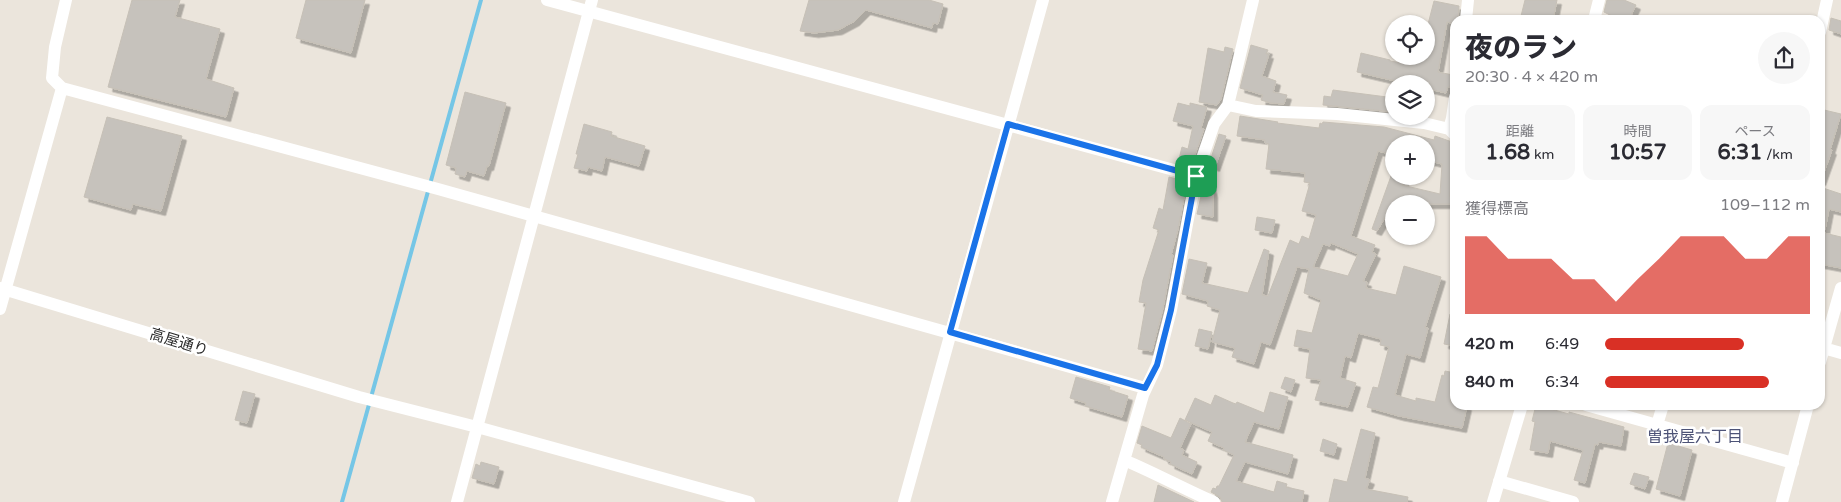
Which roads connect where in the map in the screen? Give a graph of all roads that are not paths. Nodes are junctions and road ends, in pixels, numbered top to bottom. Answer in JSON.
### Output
{"nodes":[{"id":1,"x":66,"y":0,"type":"edge"},
{"id":2,"x":547,"y":0,"type":"edge"},
{"id":3,"x":1043,"y":0,"type":"edge"},
{"id":4,"x":1253,"y":0,"type":"edge"},
{"id":5,"x":1468,"y":0,"type":"edge"},
{"id":6,"x":1599,"y":0,"type":"edge"},
{"id":7,"x":1827,"y":0,"type":"edge"},
{"id":8,"x":591,"y":6,"type":"edge"},
{"id":9,"x":1466,"y":15,"type":"edge"},
{"id":10,"x":1595,"y":15,"type":"edge"},
{"id":11,"x":1824,"y":15,"type":"edge"},
{"id":12,"x":62,"y":88,"type":"junction"},
{"id":13,"x":1228,"y":105,"type":"junction"},
{"id":14,"x":1008,"y":124,"type":"junction"},
{"id":15,"x":1450,"y":131,"type":"edge"},
{"id":16,"x":1196,"y":176,"type":"junction"},
{"id":17,"x":534,"y":217,"type":"junction"},
{"id":18,"x":1841,"y":288,"type":"edge"},
{"id":19,"x":3,"y":289,"type":"edge"},
{"id":20,"x":0,"y":309,"type":"edge"},
{"id":21,"x":950,"y":332,"type":"junction"},
{"id":22,"x":1825,"y":339,"type":"edge"},
{"id":23,"x":1825,"y":349,"type":"edge"},
{"id":24,"x":1841,"y":353,"type":"edge"},
{"id":25,"x":1145,"y":388,"type":"junction"},
{"id":26,"x":1520,"y":410,"type":"edge"},
{"id":27,"x":1604,"y":410,"type":"edge"},
{"id":28,"x":1662,"y":410,"type":"edge"},
{"id":29,"x":1807,"y":410,"type":"edge"},
{"id":30,"x":1658,"y":425,"type":"junction"},
{"id":31,"x":478,"y":427,"type":"junction"},
{"id":32,"x":1124,"y":460,"type":"junction"},
{"id":33,"x":1793,"y":463,"type":"junction"},
{"id":34,"x":1499,"y":481,"type":"junction"},
{"id":35,"x":457,"y":502,"type":"edge"},
{"id":36,"x":749,"y":502,"type":"edge"},
{"id":37,"x":904,"y":502,"type":"edge"},
{"id":38,"x":1112,"y":502,"type":"edge"},
{"id":39,"x":1214,"y":502,"type":"edge"},
{"id":40,"x":1494,"y":502,"type":"edge"},
{"id":41,"x":1574,"y":502,"type":"edge"},
{"id":42,"x":1782,"y":502,"type":"edge"}],
"edges":[{"from":1,"to":12,"type":"street"},
{"from":2,"to":8,"type":"street"},
{"from":3,"to":14,"type":"street"},
{"from":4,"to":13,"type":"street"},
{"from":5,"to":9,"type":"street"},
{"from":6,"to":10,"type":"street"},
{"from":7,"to":11,"type":"street"},
{"from":8,"to":14,"type":"street"},
{"from":8,"to":17,"type":"street"},
{"from":12,"to":17,"type":"street"},
{"from":12,"to":19,"type":"street"},
{"from":13,"to":15,"type":"street"},
{"from":13,"to":16,"type":"street"},
{"from":14,"to":16,"type":"street"},
{"from":14,"to":21,"type":"street"},
{"from":16,"to":25,"type":"street"},
{"from":17,"to":21,"type":"street"},
{"from":17,"to":31,"type":"street"},
{"from":18,"to":22,"type":"street"},
{"from":19,"to":20,"type":"street"},
{"from":19,"to":31,"type":"street","name":"高屋通り"},
{"from":21,"to":25,"type":"street"},
{"from":21,"to":37,"type":"street"},
{"from":23,"to":24,"type":"street"},
{"from":25,"to":32,"type":"street"},
{"from":26,"to":34,"type":"street"},
{"from":27,"to":30,"type":"street"},
{"from":28,"to":30,"type":"street"},
{"from":29,"to":33,"type":"street"},
{"from":30,"to":33,"type":"street"},
{"from":31,"to":35,"type":"street"},
{"from":31,"to":36,"type":"street","name":"高屋通り"},
{"from":32,"to":38,"type":"street"},
{"from":32,"to":39,"type":"street"},
{"from":33,"to":42,"type":"street"},
{"from":34,"to":40,"type":"street"},
{"from":34,"to":41,"type":"street"}]}
